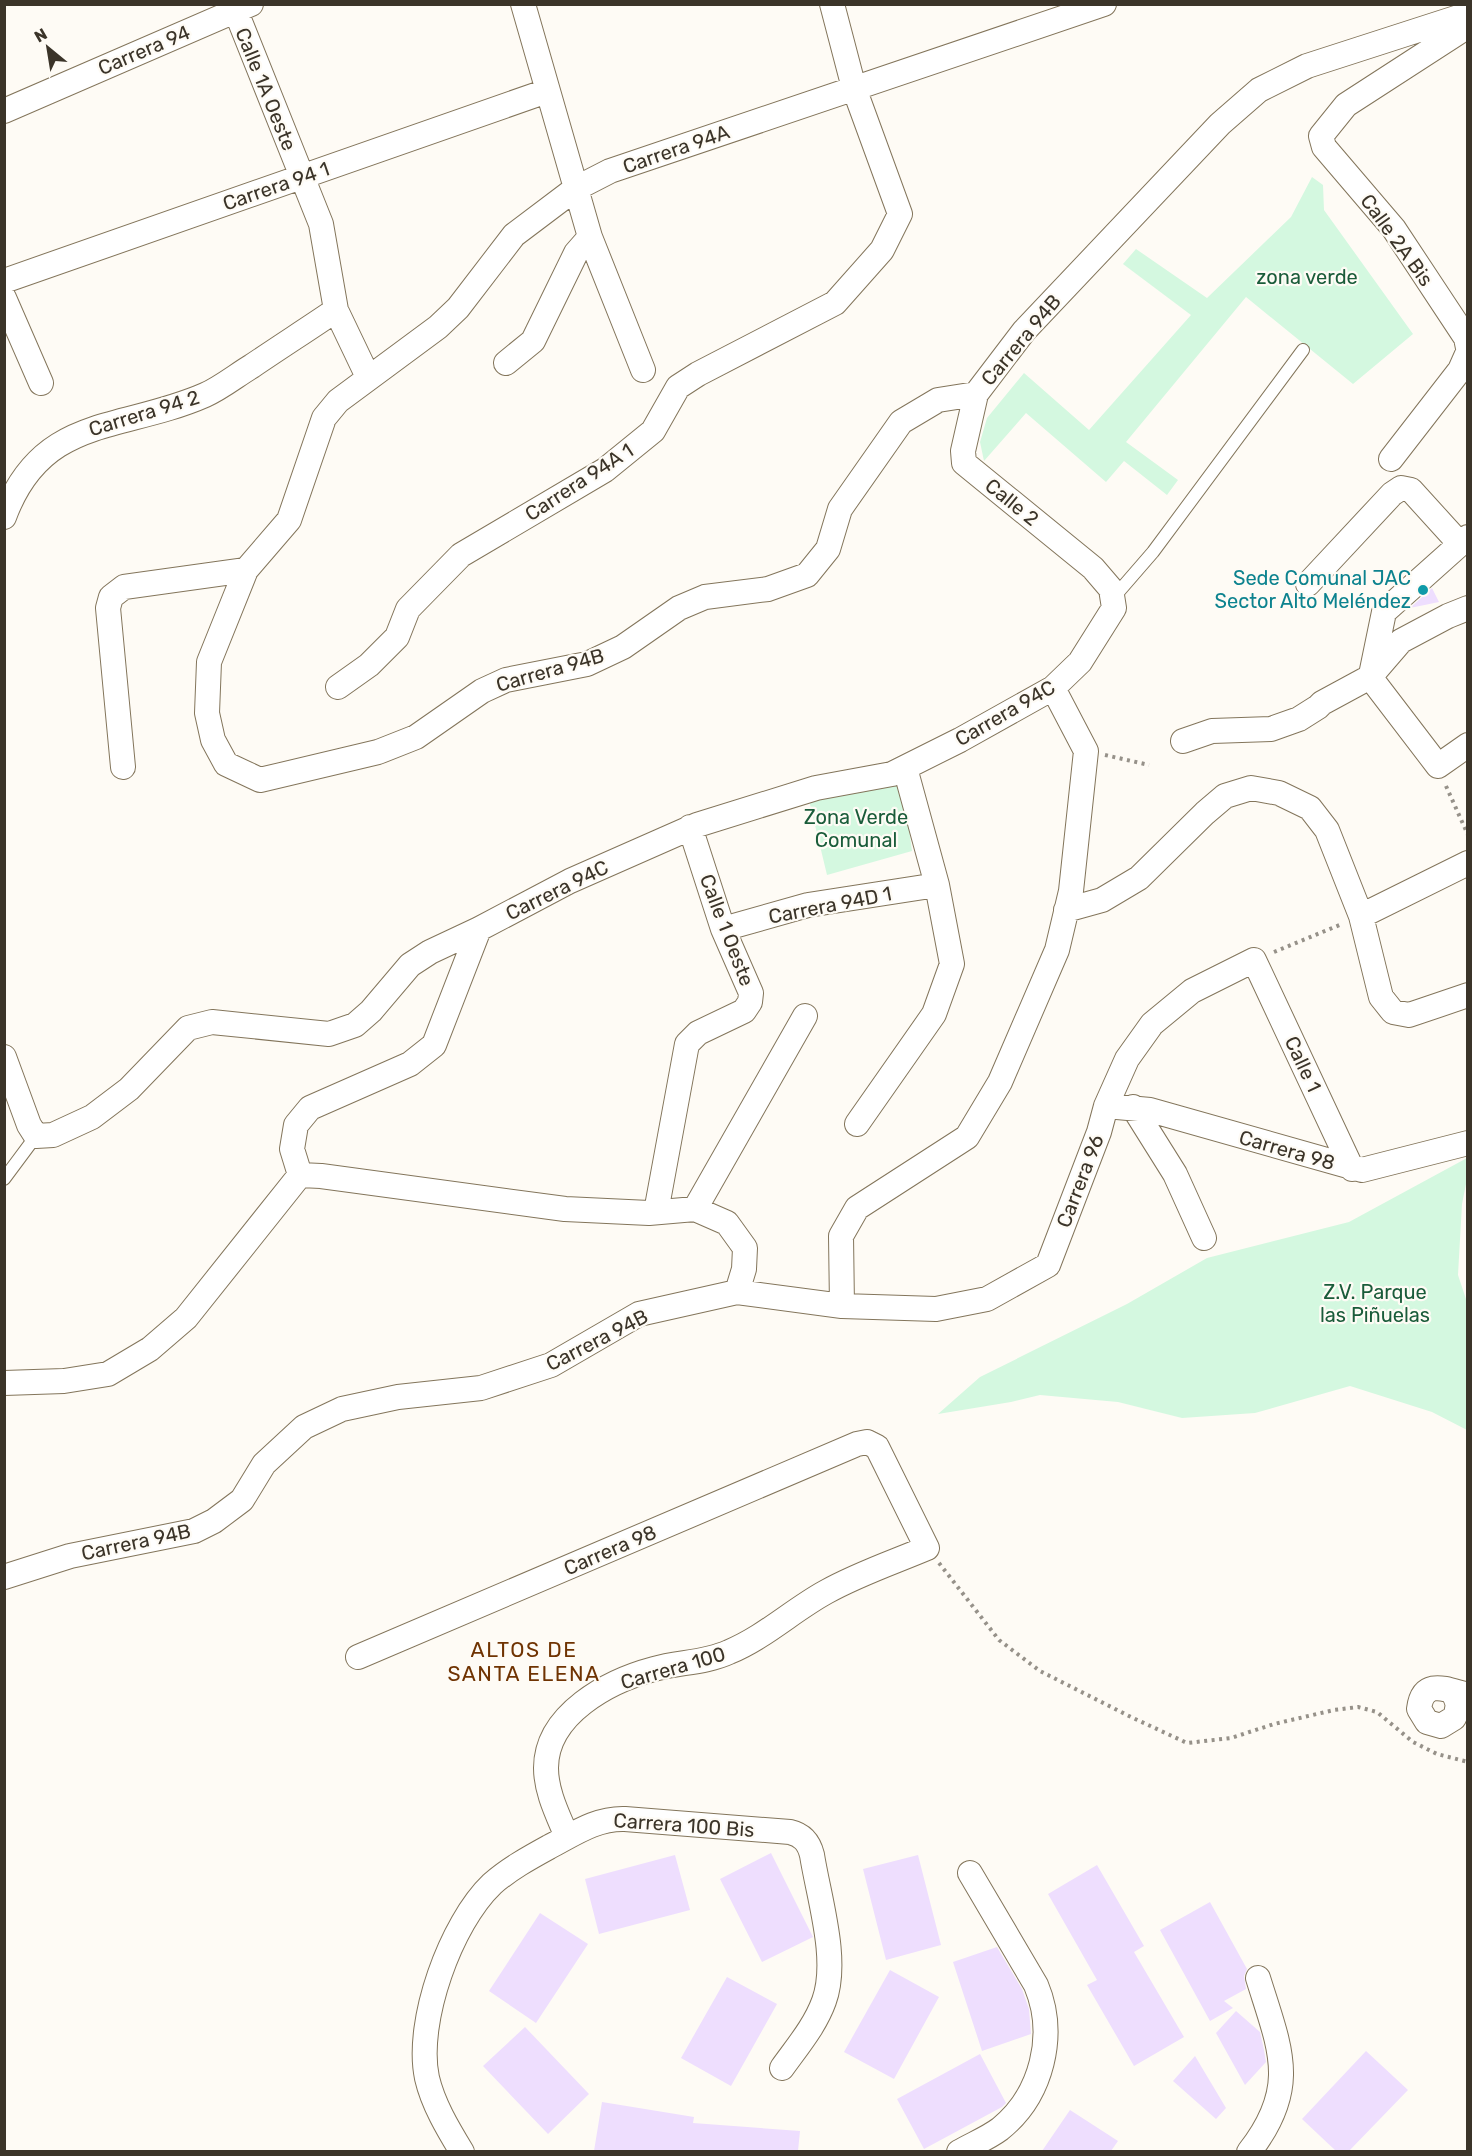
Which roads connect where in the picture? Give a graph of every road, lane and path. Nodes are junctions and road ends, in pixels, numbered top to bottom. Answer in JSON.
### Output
{"nodes":[{"id":1,"x":523,"y":4,"type":"edge"},
{"id":2,"x":832,"y":4,"type":"edge"},
{"id":3,"x":1104,"y":4,"type":"edge"},
{"id":4,"x":239,"y":7,"type":"edge"},
{"id":5,"x":1467,"y":14,"type":"edge"},
{"id":6,"x":1467,"y":26,"type":"edge"},
{"id":7,"x":854,"y":88,"type":"junction"},
{"id":8,"x":547,"y":91,"type":"junction"},
{"id":9,"x":4,"y":111,"type":"edge"},
{"id":10,"x":302,"y":177,"type":"junction"},
{"id":11,"x":575,"y":189,"type":"junction"},
{"id":12,"x":590,"y":237,"type":"junction"},
{"id":13,"x":4,"y":281,"type":"edge"},
{"id":14,"x":4,"y":298,"type":"edge"},
{"id":15,"x":336,"y":310,"type":"junction"},
{"id":16,"x":1303,"y":350,"type":"dead end"},
{"id":17,"x":1467,"y":350,"type":"edge"},
{"id":18,"x":506,"y":363,"type":"dead end"},
{"id":19,"x":644,"y":370,"type":"dead end"},
{"id":20,"x":368,"y":377,"type":"junction"},
{"id":21,"x":41,"y":383,"type":"dead end"},
{"id":22,"x":976,"y":394,"type":"junction"},
{"id":23,"x":1391,"y":459,"type":"dead end"},
{"id":24,"x":4,"y":517,"type":"edge"},
{"id":25,"x":1464,"y":541,"type":"edge"},
{"id":26,"x":246,"y":570,"type":"junction"},
{"id":27,"x":1308,"y":584,"type":"dead end"},
{"id":28,"x":1112,"y":594,"type":"junction"},
{"id":29,"x":1467,"y":608,"type":"edge"},
{"id":30,"x":1370,"y":677,"type":"junction"},
{"id":31,"x":338,"y":687,"type":"dead end"},
{"id":32,"x":1053,"y":688,"type":"junction"},
{"id":33,"x":1183,"y":741,"type":"dead end"},
{"id":34,"x":1467,"y":745,"type":"edge"},
{"id":35,"x":1086,"y":751,"type":"junction"},
{"id":36,"x":1149,"y":765,"type":"dead end"},
{"id":37,"x":1438,"y":766,"type":"junction"},
{"id":38,"x":123,"y":767,"type":"dead end"},
{"id":39,"x":905,"y":768,"type":"junction"},
{"id":40,"x":690,"y":827,"type":"junction"},
{"id":41,"x":1467,"y":835,"type":"edge"},
{"id":42,"x":1467,"y":862,"type":"edge"},
{"id":43,"x":937,"y":885,"type":"junction"},
{"id":44,"x":1066,"y":910,"type":"junction"},
{"id":45,"x":1361,"y":916,"type":"junction"},
{"id":46,"x":479,"y":929,"type":"junction"},
{"id":47,"x":723,"y":929,"type":"junction"},
{"id":48,"x":1254,"y":960,"type":"junction"},
{"id":49,"x":1467,"y":995,"type":"edge"},
{"id":50,"x":805,"y":1016,"type":"dead end"},
{"id":51,"x":4,"y":1058,"type":"edge"},
{"id":52,"x":1106,"y":1106,"type":"junction"},
{"id":53,"x":1132,"y":1107,"type":"junction"},
{"id":54,"x":857,"y":1124,"type":"dead end"},
{"id":55,"x":36,"y":1136,"type":"junction"},
{"id":56,"x":1467,"y":1143,"type":"edge"},
{"id":57,"x":1352,"y":1169,"type":"junction"},
{"id":58,"x":300,"y":1175,"type":"junction"},
{"id":59,"x":4,"y":1179,"type":"edge"},
{"id":60,"x":695,"y":1209,"type":"junction"},
{"id":61,"x":656,"y":1212,"type":"junction"},
{"id":62,"x":1204,"y":1238,"type":"dead end"},
{"id":63,"x":737,"y":1292,"type":"junction"},
{"id":64,"x":842,"y":1305,"type":"junction"},
{"id":65,"x":4,"y":1383,"type":"edge"},
{"id":66,"x":927,"y":1548,"type":"junction"},
{"id":67,"x":4,"y":1577,"type":"edge"},
{"id":68,"x":358,"y":1658,"type":"dead end"},
{"id":69,"x":1467,"y":1762,"type":"edge"},
{"id":70,"x":567,"y":1838,"type":"junction"},
{"id":71,"x":970,"y":1873,"type":"dead end"},
{"id":72,"x":1258,"y":1978,"type":"dead end"},
{"id":73,"x":782,"y":2068,"type":"dead end"},
{"id":74,"x":462,"y":2151,"type":"edge"},
{"id":75,"x":959,"y":2151,"type":"edge"},
{"id":76,"x":1249,"y":2151,"type":"edge"}],
"edges":[{"from":1,"to":8,"type":"street"},
{"from":2,"to":7,"type":"street"},
{"from":3,"to":7,"type":"street","name":"Carrera 94A"},
{"from":4,"to":9,"type":"street","name":"Carrera 94"},
{"from":4,"to":10,"type":"street","name":"Calle 1A Oeste"},
{"from":5,"to":22,"type":"street","name":"Carrera 94B"},
{"from":6,"to":17,"type":"street","name":"Calle 2A Bis"},
{"from":7,"to":11,"type":"street","name":"Carrera 94A"},
{"from":7,"to":31,"type":"street","name":"Carrera 94A 1"},
{"from":8,"to":10,"type":"street","name":"Carrera 94 1"},
{"from":8,"to":11,"type":"street"},
{"from":10,"to":13,"type":"street","name":"Carrera 94 1"},
{"from":10,"to":15,"type":"street","name":"Calle 1A Oeste"},
{"from":11,"to":12,"type":"street"},
{"from":11,"to":20,"type":"street","name":"Carrera 94A"},
{"from":12,"to":18,"type":"street"},
{"from":12,"to":19,"type":"street"},
{"from":14,"to":21,"type":"street"},
{"from":15,"to":20,"type":"street","name":"Calle 1A Oeste"},
{"from":15,"to":24,"type":"street","name":"Carrera 94 2"},
{"from":16,"to":28,"type":"lane"},
{"from":17,"to":23,"type":"street"},
{"from":20,"to":26,"type":"street","name":"Carrera 94A"},
{"from":22,"to":26,"type":"street","name":"Carrera 94B"},
{"from":22,"to":28,"type":"street","name":"Calle 2"},
{"from":25,"to":27,"type":"street"},
{"from":25,"to":30,"type":"street"},
{"from":26,"to":38,"type":"street"},
{"from":28,"to":32,"type":"street","name":"Carrera 94C"},
{"from":29,"to":30,"type":"street"},
{"from":30,"to":33,"type":"street"},
{"from":30,"to":37,"type":"street"},
{"from":32,"to":35,"type":"street"},
{"from":32,"to":39,"type":"street","name":"Carrera 94C"},
{"from":34,"to":37,"type":"street"},
{"from":35,"to":36,"type":"path"},
{"from":35,"to":44,"type":"street"},
{"from":37,"to":41,"type":"path"},
{"from":39,"to":40,"type":"street","name":"Carrera 94C"},
{"from":39,"to":43,"type":"street"},
{"from":40,"to":46,"type":"street","name":"Carrera 94C"},
{"from":40,"to":47,"type":"street","name":"Calle 1 Oeste"},
{"from":42,"to":45,"type":"street"},
{"from":43,"to":47,"type":"street","name":"Carrera 94D 1"},
{"from":43,"to":54,"type":"street"},
{"from":44,"to":45,"type":"street"},
{"from":44,"to":64,"type":"street"},
{"from":45,"to":48,"type":"path"},
{"from":45,"to":49,"type":"street"},
{"from":46,"to":55,"type":"street","name":"Carrera 94C"},
{"from":46,"to":58,"type":"street"},
{"from":47,"to":61,"type":"street","name":"Calle 1 Oeste"},
{"from":48,"to":52,"type":"street","name":"Carrera 96"},
{"from":48,"to":57,"type":"street","name":"Calle 1"},
{"from":50,"to":60,"type":"street"},
{"from":51,"to":55,"type":"street"},
{"from":52,"to":53,"type":"street","name":"Carrera 98"},
{"from":52,"to":64,"type":"street","name":"Carrera 96"},
{"from":53,"to":57,"type":"street","name":"Carrera 98"},
{"from":53,"to":62,"type":"street"},
{"from":55,"to":59,"type":"lane"},
{"from":56,"to":57,"type":"street","name":"Carrera 98"},
{"from":58,"to":61,"type":"street"},
{"from":58,"to":65,"type":"street"},
{"from":60,"to":61,"type":"street"},
{"from":60,"to":63,"type":"street"},
{"from":63,"to":64,"type":"street","name":"Carrera 96"},
{"from":63,"to":67,"type":"street","name":"Carrera 94B"},
{"from":66,"to":68,"type":"street","name":"Carrera 98"},
{"from":66,"to":69,"type":"path"},
{"from":66,"to":70,"type":"street","name":"Carrera 100"},
{"from":70,"to":73,"type":"street","name":"Carrera 100 Bis"},
{"from":70,"to":74,"type":"street","name":"Carrera 100 Bis"},
{"from":71,"to":75,"type":"street"},
{"from":72,"to":76,"type":"street"}]}
